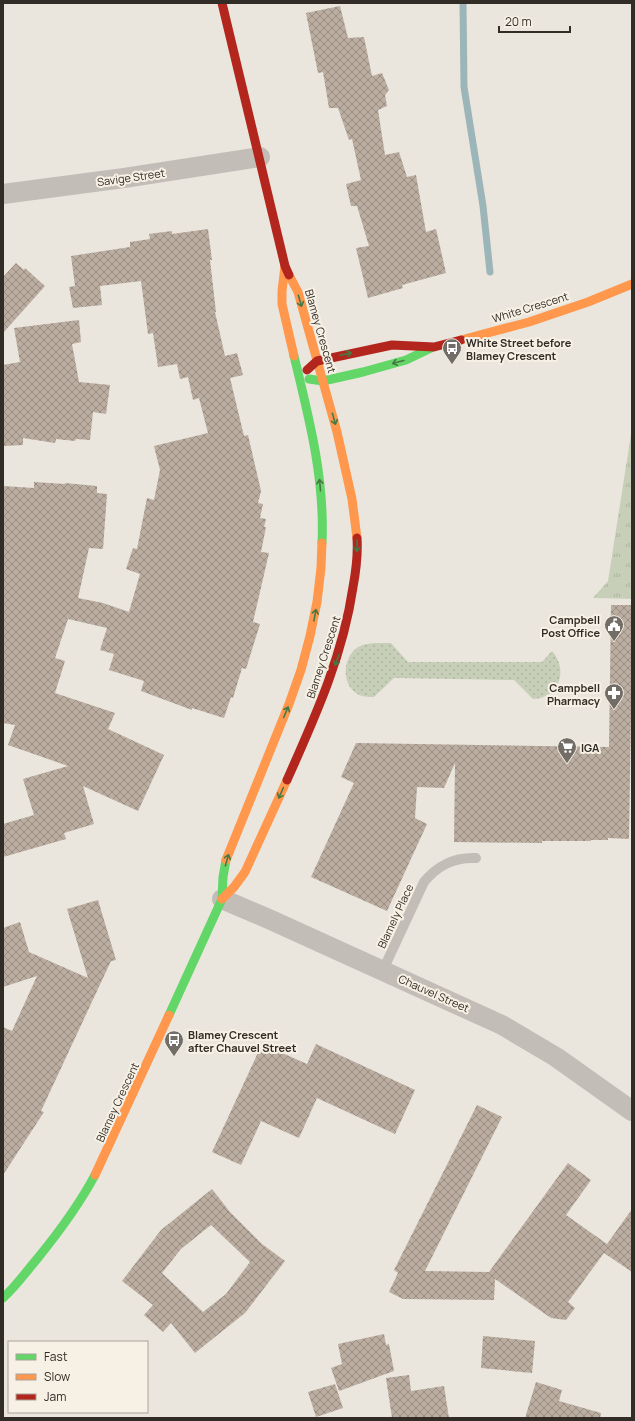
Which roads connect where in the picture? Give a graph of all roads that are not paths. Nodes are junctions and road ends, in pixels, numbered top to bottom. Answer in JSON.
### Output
{"nodes":[{"id":1,"x":222,"y":3,"type":"edge"},
{"id":2,"x":260,"y":157,"type":"junction"},
{"id":3,"x":3,"y":194,"type":"edge"},
{"id":4,"x":285,"y":266,"type":"junction"},
{"id":5,"x":632,"y":284,"type":"edge"},
{"id":6,"x":434,"y":346,"type":"junction"},
{"id":7,"x":317,"y":361,"type":"junction"},
{"id":8,"x":300,"y":377,"type":"junction"},
{"id":9,"x":323,"y":381,"type":"junction"},
{"id":10,"x":356,"y":526,"type":"junction"},
{"id":11,"x":343,"y":527,"type":"dead end"},
{"id":12,"x":346,"y":632,"type":"junction"},
{"id":13,"x":334,"y":637,"type":"dead end"},
{"id":14,"x":318,"y":646,"type":"dead end"},
{"id":15,"x":305,"y":656,"type":"junction"},
{"id":16,"x":312,"y":672,"type":"dead end"},
{"id":17,"x":320,"y":681,"type":"dead end"},
{"id":18,"x":327,"y":688,"type":"junction"},
{"id":19,"x":476,"y":858,"type":"dead end"},
{"id":20,"x":222,"y":899,"type":"junction"},
{"id":21,"x":383,"y":970,"type":"junction"},
{"id":22,"x":632,"y":1111,"type":"edge"},
{"id":23,"x":3,"y":1298,"type":"edge"}],
"edges":[{"from":1,"to":2,"type":"street","name":"Blamey Crescent"},
{"from":2,"to":3,"type":"street","name":"Savige Street"},
{"from":2,"to":4,"type":"street","name":"Blamey Crescent"},
{"from":4,"to":7,"type":"street","name":"Blamey Crescent","one_way":true},
{"from":4,"to":8,"type":"street","name":"Blamey Crescent"},
{"from":5,"to":6,"type":"street","name":"White Crescent"},
{"from":7,"to":6,"type":"street","name":"White Crescent","one_way":true},
{"from":6,"to":9,"type":"street","name":"White Crescent","one_way":true},
{"from":7,"to":8,"type":"street"},
{"from":7,"to":9,"type":"street","name":"Blamey Crescent"},
{"from":8,"to":9,"type":"street","name":"White Crescent"},
{"from":15,"to":8,"type":"street","name":"Blamey Crescent","one_way":true},
{"from":9,"to":10,"type":"street","name":"Blamey Crescent","one_way":true},
{"from":10,"to":11,"type":"street"},
{"from":10,"to":12,"type":"street","name":"Blamey Crescent","one_way":true},
{"from":12,"to":13,"type":"street"},
{"from":12,"to":18,"type":"street","name":"Blamey Crescent","one_way":true},
{"from":14,"to":15,"type":"street"},
{"from":15,"to":16,"type":"street"},
{"from":20,"to":15,"type":"street","name":"Blamey Crescent","one_way":true},
{"from":17,"to":18,"type":"street"},
{"from":18,"to":20,"type":"street","name":"Blamey Crescent","one_way":true},
{"from":19,"to":21,"type":"lane","name":"Blamely Place"},
{"from":20,"to":21,"type":"street","name":"Chauvel Street"},
{"from":20,"to":23,"type":"street","name":"Blamey Crescent"},
{"from":21,"to":22,"type":"street","name":"Chauvel Street"}]}
